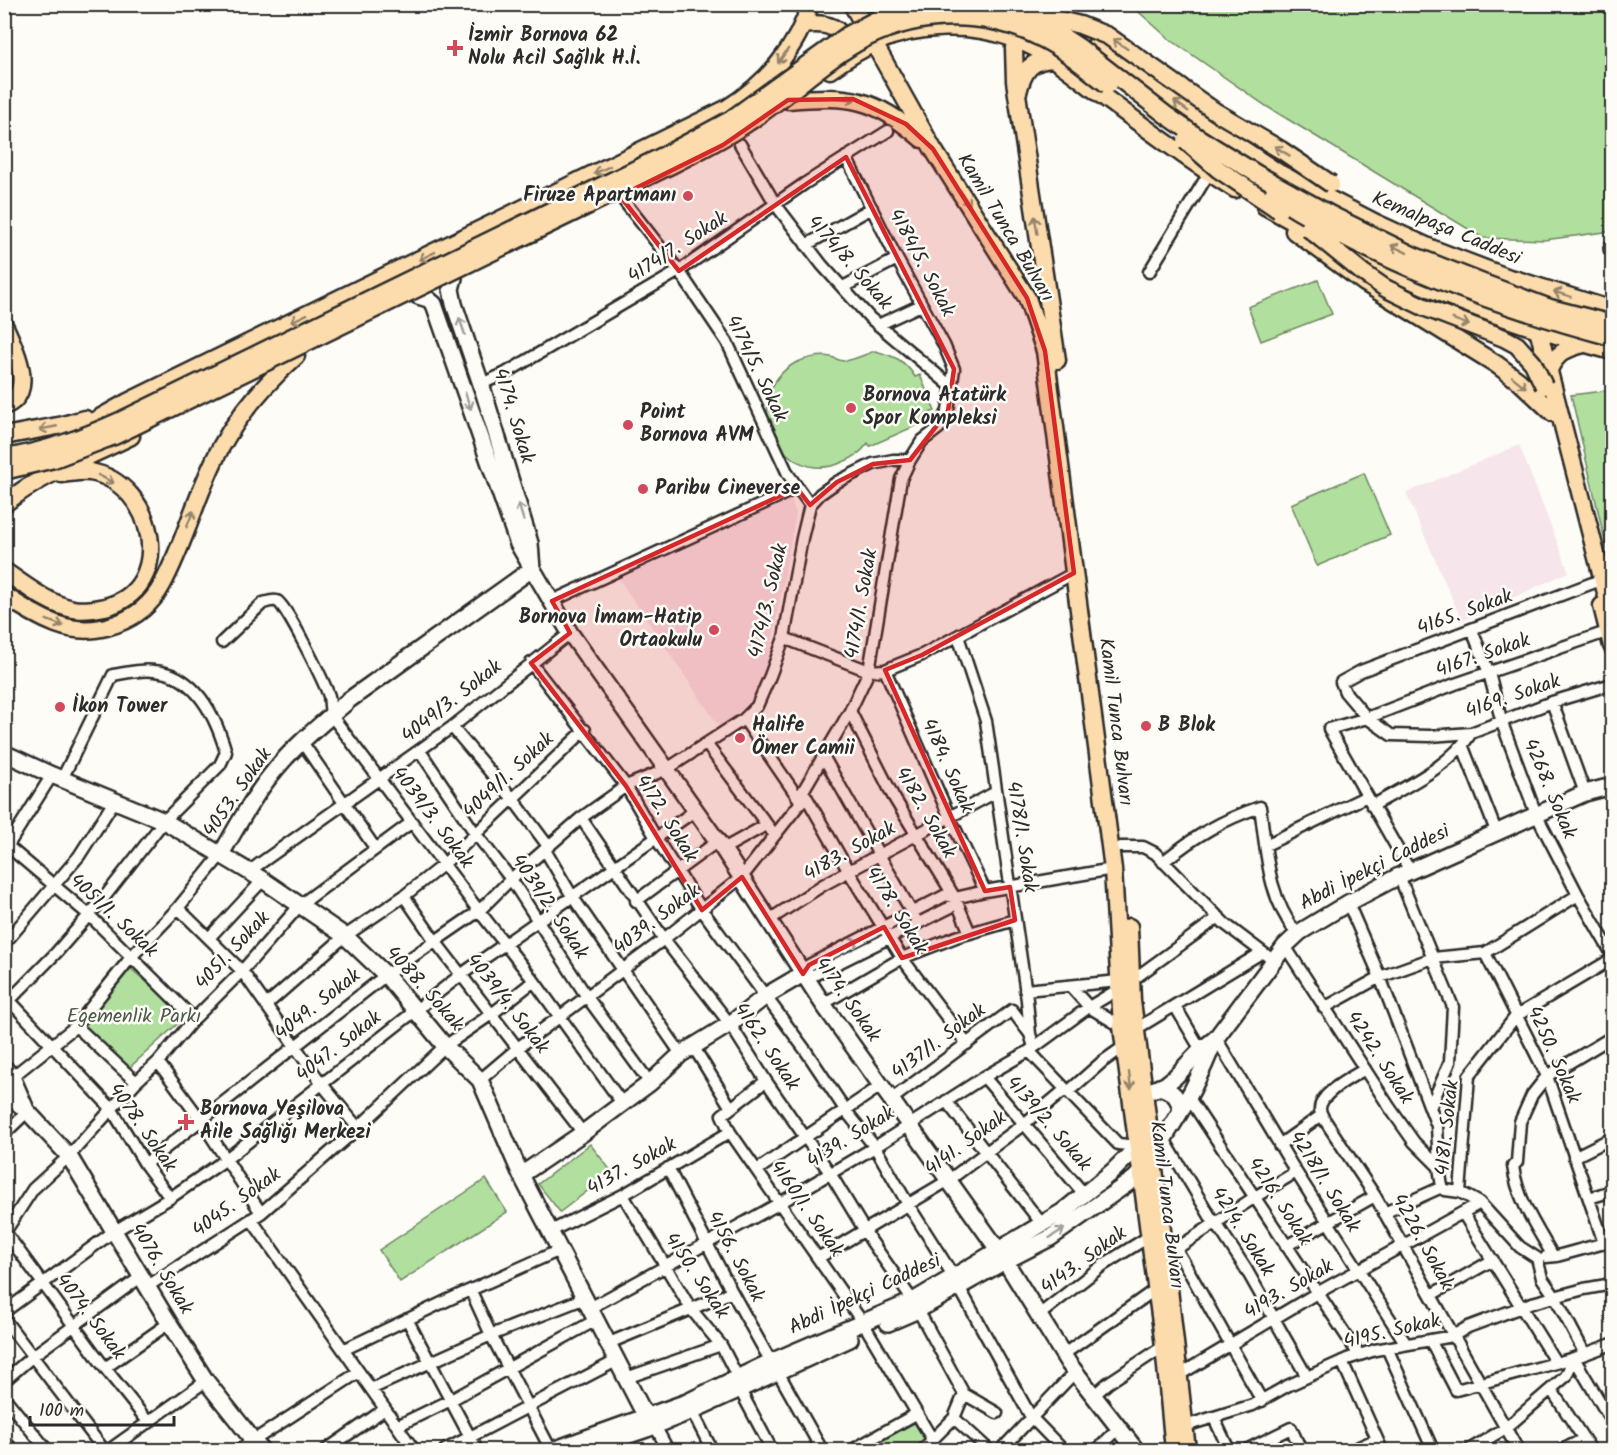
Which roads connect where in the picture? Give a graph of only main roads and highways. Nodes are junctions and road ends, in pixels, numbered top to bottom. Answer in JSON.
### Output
{"nodes":[{"id":1,"x":810,"y":4,"type":"edge"},
{"id":2,"x":852,"y":4,"type":"edge"},
{"id":3,"x":876,"y":4,"type":"edge"},
{"id":4,"x":999,"y":8,"type":"junction"},
{"id":5,"x":804,"y":25,"type":"junction"},
{"id":6,"x":942,"y":29,"type":"junction"},
{"id":7,"x":1011,"y":35,"type":"junction"},
{"id":8,"x":873,"y":44,"type":"junction"},
{"id":9,"x":1096,"y":45,"type":"tunnel mouth"},
{"id":10,"x":1054,"y":59,"type":"junction"},
{"id":11,"x":833,"y":68,"type":"junction"},
{"id":12,"x":1018,"y":93,"type":"junction"},
{"id":13,"x":788,"y":100,"type":"junction"},
{"id":14,"x":1217,"y":132,"type":"junction"},
{"id":15,"x":1186,"y":141,"type":"junction"},
{"id":16,"x":933,"y":149,"type":"junction"},
{"id":17,"x":1194,"y":162,"type":"junction"},
{"id":18,"x":1245,"y":195,"type":"junction"},
{"id":19,"x":1376,"y":223,"type":"junction"},
{"id":20,"x":1433,"y":249,"type":"junction"},
{"id":21,"x":454,"y":278,"type":"junction"},
{"id":22,"x":1511,"y":278,"type":"junction"},
{"id":23,"x":1415,"y":281,"type":"junction"},
{"id":24,"x":418,"y":296,"type":"junction"},
{"id":25,"x":1612,"y":309,"type":"edge"},
{"id":26,"x":1501,"y":315,"type":"junction"},
{"id":27,"x":1612,"y":324,"type":"edge"},
{"id":28,"x":4,"y":325,"type":"edge"},
{"id":29,"x":1538,"y":329,"type":"junction"},
{"id":30,"x":1612,"y":337,"type":"edge"},
{"id":31,"x":1584,"y":344,"type":"junction"},
{"id":32,"x":1612,"y":351,"type":"edge"},
{"id":33,"x":296,"y":356,"type":"junction"},
{"id":34,"x":1549,"y":370,"type":"junction"},
{"id":35,"x":1549,"y":401,"type":"junction"},
{"id":36,"x":128,"y":402,"type":"junction"},
{"id":37,"x":8,"y":405,"type":"edge"},
{"id":38,"x":4,"y":436,"type":"edge"},
{"id":39,"x":4,"y":458,"type":"edge"},
{"id":40,"x":4,"y":473,"type":"edge"},
{"id":41,"x":49,"y":476,"type":"junction"},
{"id":42,"x":4,"y":504,"type":"edge"},
{"id":43,"x":532,"y":569,"type":"junction"},
{"id":44,"x":5,"y":572,"type":"edge"},
{"id":45,"x":1599,"y":580,"type":"junction"},
{"id":46,"x":4,"y":595,"type":"edge"},
{"id":47,"x":1612,"y":631,"type":"edge"},
{"id":48,"x":4,"y":753,"type":"edge"},
{"id":49,"x":1612,"y":781,"type":"edge"},
{"id":50,"x":1612,"y":786,"type":"edge"},
{"id":51,"x":1590,"y":791,"type":"junction"},
{"id":52,"x":220,"y":856,"type":"junction"},
{"id":53,"x":803,"y":974,"type":"junction"},
{"id":54,"x":1123,"y":984,"type":"junction"},
{"id":55,"x":1129,"y":1028,"type":"junction"},
{"id":56,"x":1216,"y":1038,"type":"junction"},
{"id":57,"x":8,"y":1073,"type":"edge"},
{"id":58,"x":1152,"y":1090,"type":"junction"},
{"id":59,"x":4,"y":1092,"type":"edge"},
{"id":60,"x":1185,"y":1105,"type":"junction"},
{"id":61,"x":27,"y":1110,"type":"junction"},
{"id":62,"x":1138,"y":1146,"type":"junction"},
{"id":63,"x":1153,"y":1156,"type":"junction"},
{"id":64,"x":1142,"y":1171,"type":"junction"},
{"id":65,"x":521,"y":1175,"type":"junction"},
{"id":66,"x":1002,"y":1256,"type":"junction"},
{"id":67,"x":739,"y":1384,"type":"junction"},
{"id":68,"x":650,"y":1422,"type":"junction"},
{"id":69,"x":257,"y":1445,"type":"edge"},
{"id":70,"x":611,"y":1446,"type":"edge"},
{"id":71,"x":552,"y":1450,"type":"edge"},
{"id":72,"x":585,"y":1450,"type":"edge"},
{"id":73,"x":1136,"y":1450,"type":"edge"},
{"id":74,"x":1174,"y":1450,"type":"edge"},
{"id":75,"x":1188,"y":1450,"type":"edge"}],
"edges":[{"from":1,"to":5,"type":"main road"},
{"from":2,"to":8,"type":"main road"},
{"from":3,"to":6,"type":"main road"},
{"from":19,"to":4,"type":"main road","one_way":true,"bridge":true},
{"from":27,"to":4,"type":"main road","one_way":true,"bridge":true},
{"from":4,"to":39,"type":"main road","bridge":true},
{"from":5,"to":11,"type":"main road"},
{"from":5,"to":36,"type":"main road","one_way":true},
{"from":6,"to":7,"type":"main road"},
{"from":6,"to":8,"type":"main road"},
{"from":7,"to":10,"type":"main road"},
{"from":7,"to":12,"type":"main road","name":"Kamil Tunca Bulvarı"},
{"from":8,"to":11,"type":"main road"},
{"from":8,"to":16,"type":"main road","name":"Kamil Tunca Bulvarı"},
{"from":14,"to":9,"type":"main road","name":"Kemalpaşa Caddesi","one_way":true},
{"from":10,"to":12,"type":"main road"},
{"from":10,"to":17,"type":"main road"},
{"from":11,"to":13,"type":"main road"},
{"from":54,"to":12,"type":"main road","name":"Kamil Tunca Bulvarı","one_way":true},
{"from":13,"to":16,"type":"main road","one_way":true},
{"from":13,"to":21,"type":"main road"},
{"from":14,"to":17,"type":"main road"},
{"from":14,"to":19,"type":"main road","name":"Kemalpaşa Caddesi"},
{"from":15,"to":30,"type":"main road","bridge":true},
{"from":15,"to":35,"type":"main road","one_way":true,"bridge":true},
{"from":15,"to":40,"type":"main road","bridge":true},
{"from":16,"to":54,"type":"main road","name":"Kamil Tunca Bulvarı","one_way":true},
{"from":17,"to":18,"type":"main road"},
{"from":18,"to":23,"type":"main road"},
{"from":18,"to":35,"type":"main road","one_way":true},
{"from":19,"to":20,"type":"main road","name":"Kemalpaşa Caddesi"},
{"from":20,"to":22,"type":"main road","name":"Kemalpaşa Caddesi"},
{"from":20,"to":23,"type":"main road"},
{"from":21,"to":24,"type":"main road"},
{"from":43,"to":21,"type":"main road","name":"4174. Sokak","one_way":true},
{"from":25,"to":22,"type":"main road","one_way":true},
{"from":22,"to":29,"type":"main road","name":"Kemalpaşa Caddesi"},
{"from":23,"to":26,"type":"main road"},
{"from":24,"to":33,"type":"main road"},
{"from":24,"to":43,"type":"main road","name":"4174. Sokak","one_way":true},
{"from":26,"to":29,"type":"main road"},
{"from":26,"to":35,"type":"main road"},
{"from":28,"to":37,"type":"main road"},
{"from":29,"to":31,"type":"main road"},
{"from":29,"to":34,"type":"main road","name":"Kemalpaşa Caddesi"},
{"from":31,"to":32,"type":"main road"},
{"from":31,"to":34,"type":"main road"},
{"from":33,"to":41,"type":"main road"},
{"from":46,"to":33,"type":"main road","one_way":true},
{"from":34,"to":45,"type":"main road","name":"Kemalpaşa Caddesi"},
{"from":35,"to":45,"type":"main road"},
{"from":36,"to":38,"type":"main road","one_way":true},
{"from":36,"to":40,"type":"main road"},
{"from":41,"to":42,"type":"main road"},
{"from":41,"to":44,"type":"main road","one_way":true},
{"from":43,"to":52,"type":"main road","name":"4053. Sokak"},
{"from":43,"to":53,"type":"main road","name":"4174. Sokak"},
{"from":45,"to":47,"type":"main road","name":"Kemalpaşa Caddesi"},
{"from":48,"to":52,"type":"main road","name":"4088. Sokak"},
{"from":49,"to":51,"type":"main road","name":"Abdi İpekçi Caddesi"},
{"from":50,"to":51,"type":"main road","name":"Abdi İpekçi Caddesi"},
{"from":51,"to":56,"type":"main road","name":"Abdi İpekçi Caddesi"},
{"from":52,"to":65,"type":"main road","name":"4088. Sokak"},
{"from":53,"to":65,"type":"main road"},
{"from":53,"to":66,"type":"main road","name":"4174. Sokak"},
{"from":54,"to":55,"type":"main road","name":"Kamil Tunca Bulvarı"},
{"from":55,"to":58,"type":"main road","name":"Kamil Tunca Bulvarı"},
{"from":55,"to":62,"type":"main road","name":"Kamil Tunca Bulvarı","one_way":true},
{"from":56,"to":58,"type":"main road","name":"Abdi İpekçi Caddesi"},
{"from":56,"to":60,"type":"main road","name":"Abdi İpekçi Caddesi"},
{"from":57,"to":61,"type":"main road","name":"4076. Sokak"},
{"from":58,"to":60,"type":"main road"},
{"from":58,"to":62,"type":"main road"},
{"from":58,"to":63,"type":"main road","name":"Kamil Tunca Bulvarı"},
{"from":59,"to":61,"type":"main road","name":"4076. Sokak"},
{"from":60,"to":63,"type":"main road","name":"Abdi İpekçi Caddesi"},
{"from":61,"to":69,"type":"main road","name":"4076. Sokak"},
{"from":62,"to":64,"type":"main road","name":"Kamil Tunca Bulvarı"},
{"from":62,"to":66,"type":"main road","name":"Abdi İpekçi Caddesi"},
{"from":63,"to":64,"type":"main road","name":"Abdi İpekçi Caddesi"},
{"from":63,"to":75,"type":"main road","name":"Kamil Tunca Bulvarı"},
{"from":66,"to":64,"type":"main road","name":"Abdi İpekçi Caddesi","one_way":true},
{"from":64,"to":74,"type":"main road","name":"Kamil Tunca Bulvarı"},
{"from":65,"to":68,"type":"main road","name":"4088. Sokak"},
{"from":66,"to":67,"type":"main road","name":"Abdi İpekçi Caddesi"},
{"from":66,"to":73,"type":"main road","name":"4174. Sokak"},
{"from":67,"to":68,"type":"main road","name":"Abdi İpekçi Caddesi"},
{"from":67,"to":68,"type":"main road","name":"Abdi İpekçi Caddesi"},
{"from":68,"to":70,"type":"main road","name":"Abdi İpekçi Caddesi"},
{"from":68,"to":71,"type":"main road","name":"Abdi İpekçi Caddesi"},
{"from":70,"to":72,"type":"main road","name":"Abdi İpekçi Caddesi"}]}
